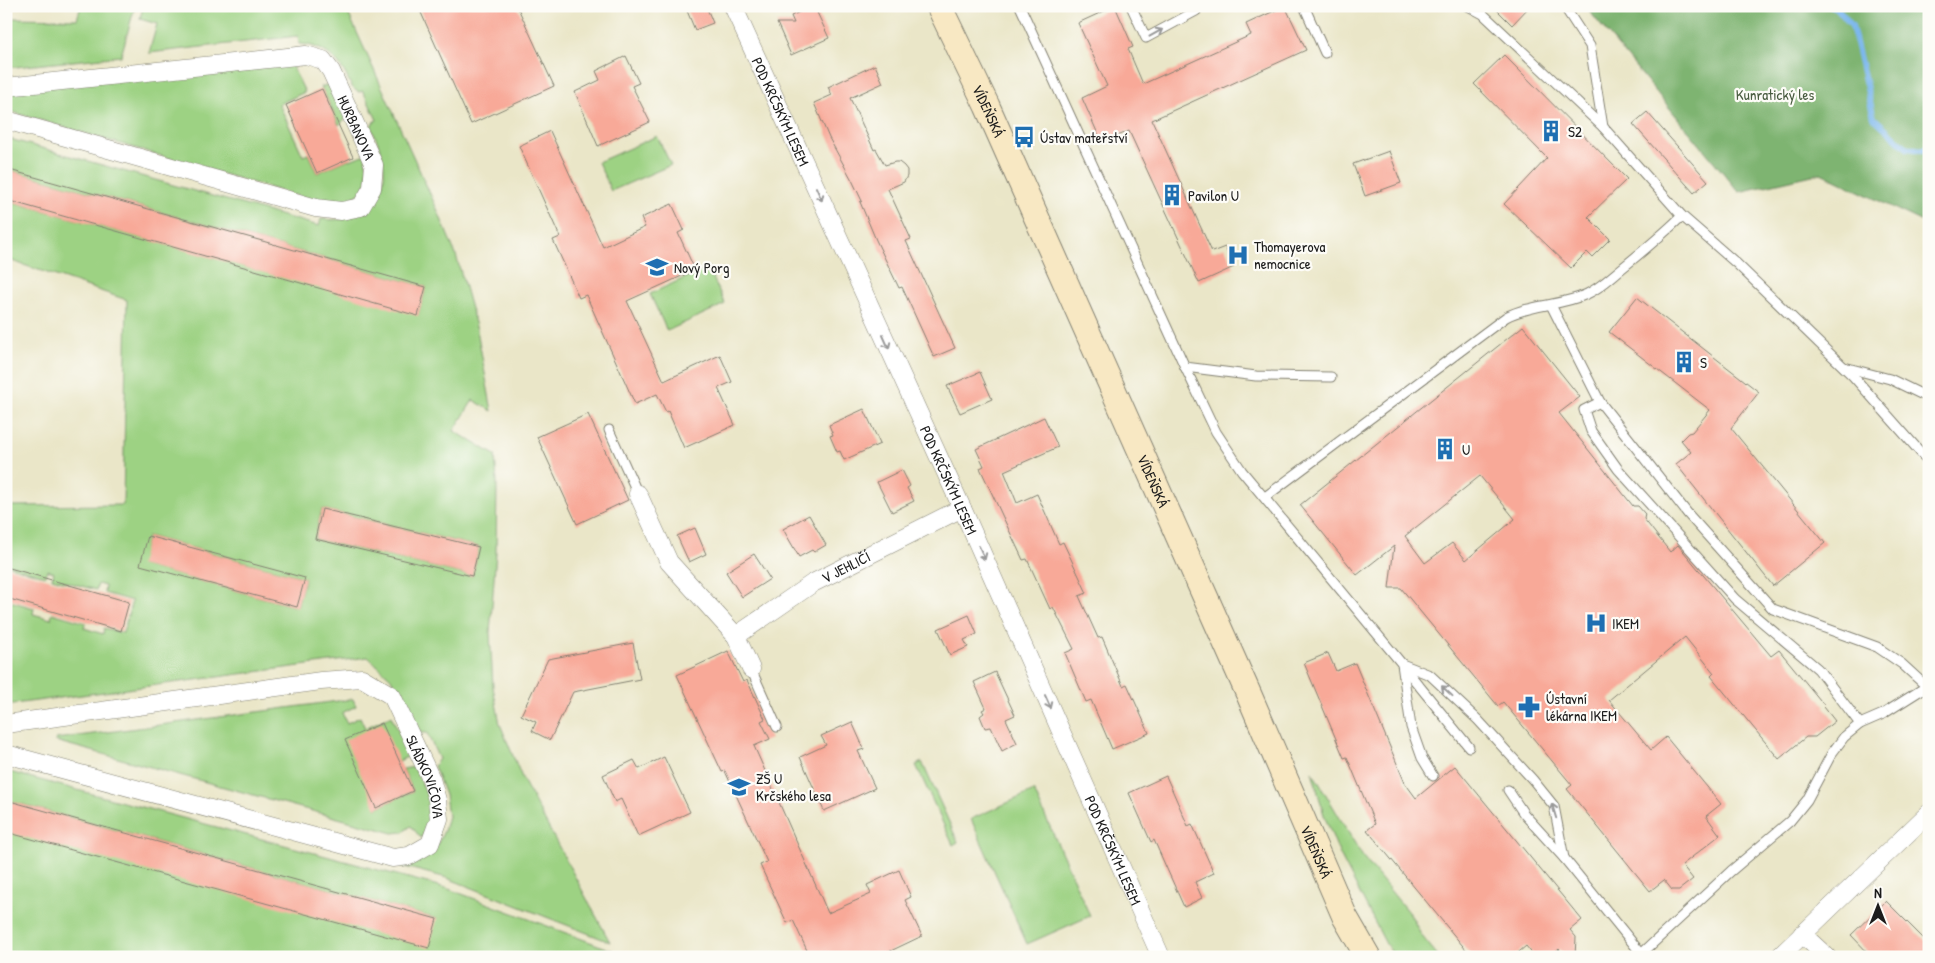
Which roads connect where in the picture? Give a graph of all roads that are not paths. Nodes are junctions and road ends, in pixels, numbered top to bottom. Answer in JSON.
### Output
{"nodes":[{"id":1,"x":733,"y":6,"type":"edge"},
{"id":2,"x":940,"y":6,"type":"edge"},
{"id":3,"x":1020,"y":6,"type":"edge"},
{"id":4,"x":1131,"y":6,"type":"edge"},
{"id":5,"x":1194,"y":6,"type":"edge"},
{"id":6,"x":1304,"y":6,"type":"edge"},
{"id":7,"x":1468,"y":6,"type":"edge"},
{"id":8,"x":1564,"y":6,"type":"edge"},
{"id":9,"x":1325,"y":53,"type":"dead end"},
{"id":10,"x":6,"y":87,"type":"edge"},
{"id":11,"x":6,"y":120,"type":"edge"},
{"id":12,"x":1603,"y":127,"type":"junction"},
{"id":13,"x":1682,"y":216,"type":"junction"},
{"id":14,"x":1551,"y":305,"type":"junction"},
{"id":15,"x":1185,"y":367,"type":"junction"},
{"id":16,"x":1844,"y":367,"type":"junction"},
{"id":17,"x":1331,"y":377,"type":"dead end"},
{"id":18,"x":1929,"y":398,"type":"edge"},
{"id":19,"x":1600,"y":402,"type":"junction"},
{"id":20,"x":609,"y":430,"type":"dead end"},
{"id":21,"x":1929,"y":462,"type":"edge"},
{"id":22,"x":638,"y":494,"type":"joint"},
{"id":23,"x":1265,"y":497,"type":"junction"},
{"id":24,"x":962,"y":508,"type":"junction"},
{"id":25,"x":736,"y":636,"type":"junction"},
{"id":26,"x":1402,"y":664,"type":"junction"},
{"id":27,"x":750,"y":669,"type":"joint"},
{"id":28,"x":1927,"y":685,"type":"edge"},
{"id":29,"x":6,"y":724,"type":"edge"},
{"id":30,"x":1860,"y":724,"type":"junction"},
{"id":31,"x":778,"y":727,"type":"dead end"},
{"id":32,"x":1469,"y":747,"type":"dead end"},
{"id":33,"x":6,"y":754,"type":"edge"},
{"id":34,"x":1433,"y":776,"type":"dead end"},
{"id":35,"x":1508,"y":790,"type":"dead end"},
{"id":36,"x":1929,"y":812,"type":"edge"},
{"id":37,"x":1564,"y":858,"type":"junction"},
{"id":38,"x":1802,"y":934,"type":"junction"},
{"id":39,"x":1642,"y":956,"type":"edge"},
{"id":40,"x":1161,"y":957,"type":"edge"},
{"id":41,"x":1368,"y":957,"type":"edge"},
{"id":42,"x":1779,"y":957,"type":"edge"},
{"id":43,"x":1827,"y":957,"type":"edge"}],
"edges":[{"from":1,"to":24,"type":"street","name":"POD KRČSKÝM LESEM","one_way":true},
{"from":2,"to":41,"type":"main road","name":"VÍDEŇSKÁ"},
{"from":3,"to":15,"type":"lane"},
{"from":4,"to":5,"type":"lane","one_way":true},
{"from":6,"to":9,"type":"lane"},
{"from":7,"to":12,"type":"lane"},
{"from":8,"to":12,"type":"lane"},
{"from":10,"to":11,"type":"street","name":"HURBANOVA"},
{"from":12,"to":13,"type":"lane"},
{"from":13,"to":14,"type":"lane"},
{"from":13,"to":16,"type":"lane"},
{"from":14,"to":19,"type":"lane"},
{"from":14,"to":23,"type":"lane"},
{"from":15,"to":17,"type":"lane"},
{"from":15,"to":23,"type":"lane"},
{"from":16,"to":18,"type":"lane"},
{"from":16,"to":21,"type":"lane"},
{"from":19,"to":28,"type":"lane"},
{"from":19,"to":30,"type":"lane"},
{"from":20,"to":22,"type":"lane"},
{"from":22,"to":25,"type":"street"},
{"from":23,"to":26,"type":"lane"},
{"from":24,"to":25,"type":"street","name":"V JEHLIČÍ"},
{"from":24,"to":40,"type":"street","name":"POD KRČSKÝM LESEM","one_way":true},
{"from":25,"to":27,"type":"street"},
{"from":26,"to":32,"type":"lane"},
{"from":26,"to":34,"type":"lane"},
{"from":37,"to":26,"type":"lane","one_way":true},
{"from":27,"to":31,"type":"lane"},
{"from":28,"to":30,"type":"lane"},
{"from":29,"to":33,"type":"street","name":"SLÁDKOVIČOVA"},
{"from":30,"to":39,"type":"lane"},
{"from":35,"to":37,"type":"lane"},
{"from":36,"to":38,"type":"street"},
{"from":37,"to":39,"type":"lane"},
{"from":38,"to":42,"type":"street"},
{"from":38,"to":43,"type":"street"}]}
